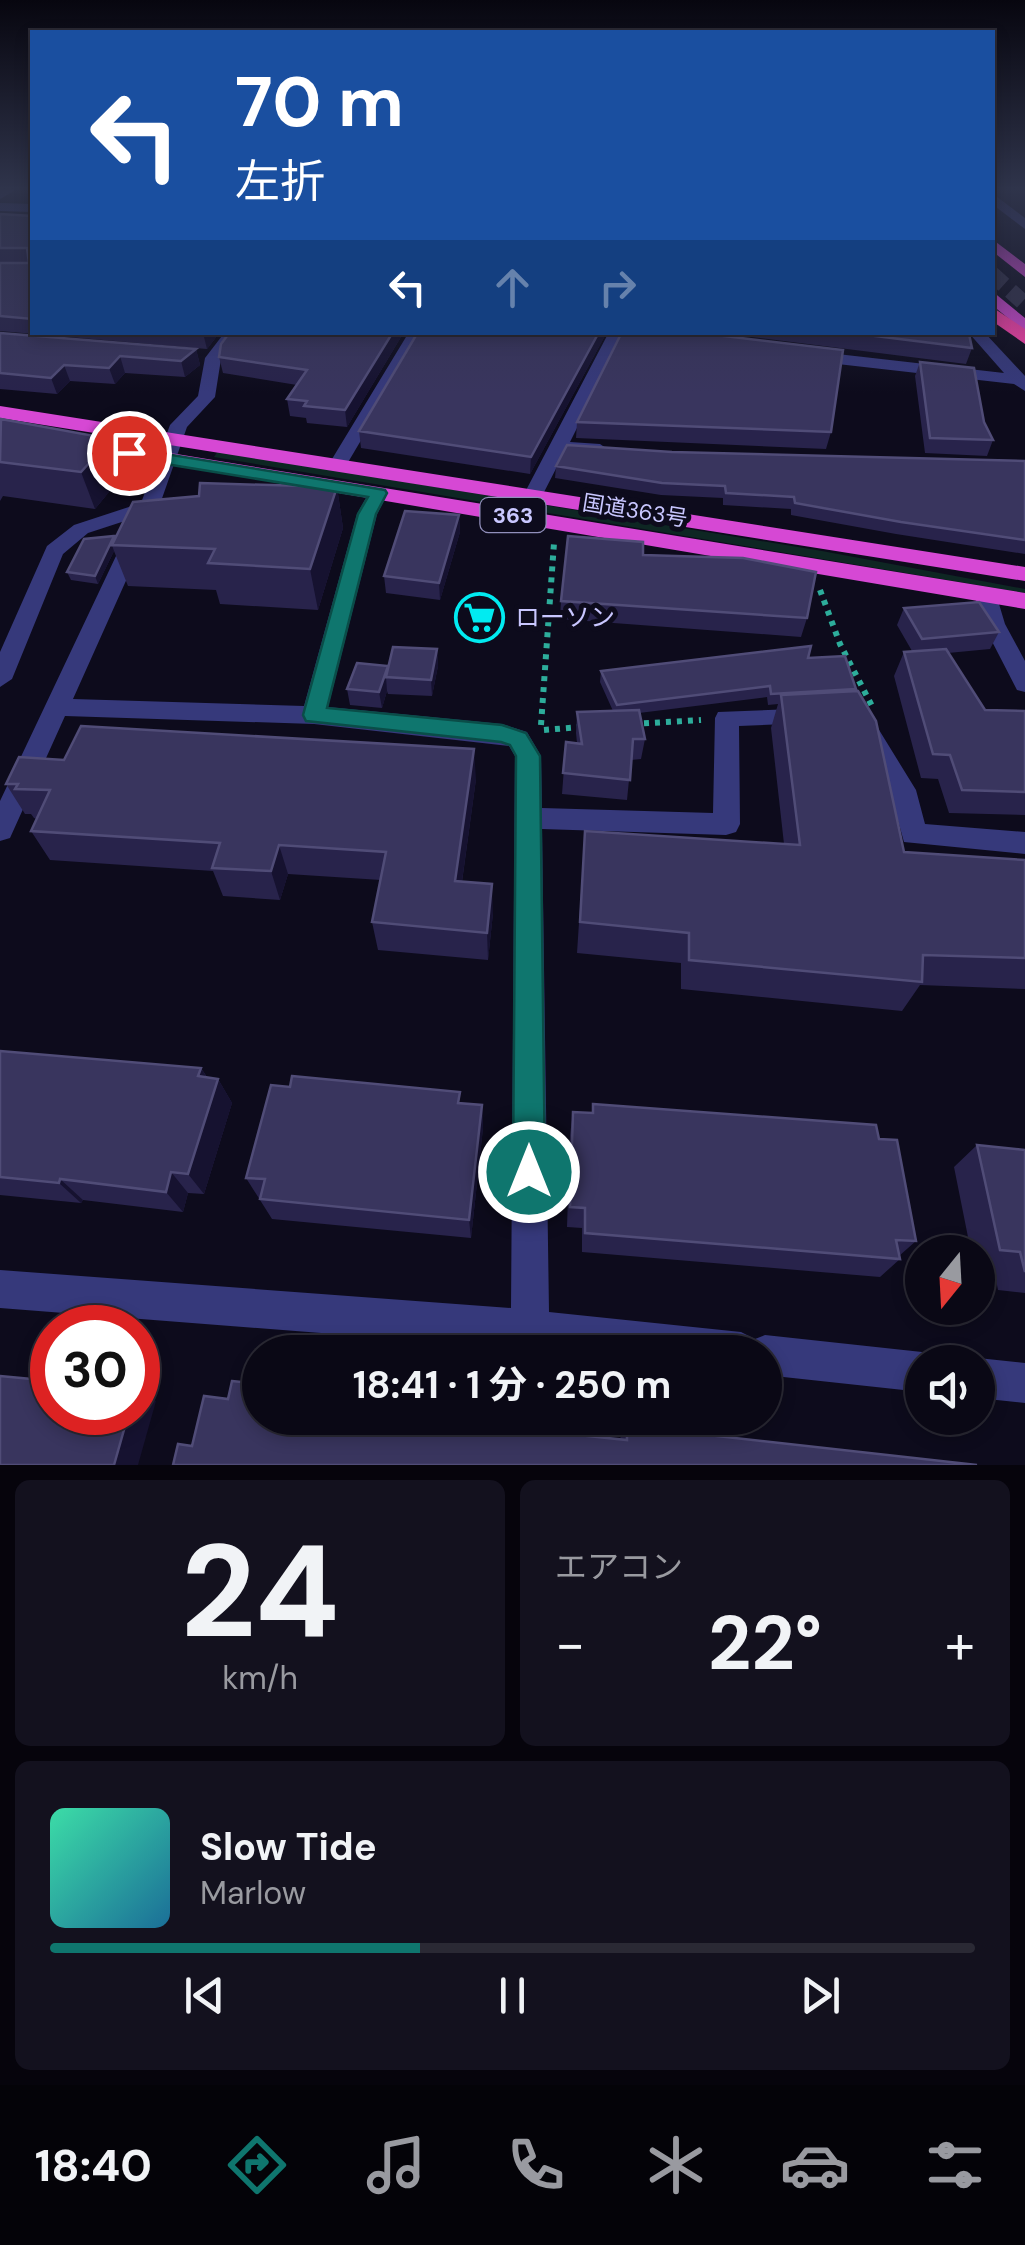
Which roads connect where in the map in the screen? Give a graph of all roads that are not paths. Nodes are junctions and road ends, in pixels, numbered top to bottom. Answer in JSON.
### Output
{"nodes":[{"id":1,"x":995,"y":299,"type":"edge"},
{"id":2,"x":995,"y":314,"type":"edge"},
{"id":3,"x":1025,"y":327,"type":"edge"},
{"id":4,"x":232,"y":335,"type":"edge"},
{"id":5,"x":416,"y":335,"type":"edge"},
{"id":6,"x":616,"y":335,"type":"edge"},
{"id":7,"x":977,"y":335,"type":"edge"},
{"id":8,"x":1025,"y":338,"type":"edge"},
{"id":9,"x":792,"y":354,"type":"edge"},
{"id":10,"x":194,"y":356,"type":"edge"},
{"id":11,"x":213,"y":358,"type":"junction"},
{"id":12,"x":1022,"y":383,"type":"edge"},
{"id":13,"x":0,"y":412,"type":"edge"},
{"id":14,"x":0,"y":432,"type":"edge"},
{"id":15,"x":174,"y":438,"type":"junction"},
{"id":16,"x":559,"y":446,"type":"junction"},
{"id":17,"x":615,"y":451,"type":"edge"},
{"id":18,"x":166,"y":460,"type":"junction"},
{"id":19,"x":338,"y":464,"type":"junction"},
{"id":20,"x":378,"y":493,"type":"junction"},
{"id":21,"x":533,"y":496,"type":"junction"},
{"id":22,"x":150,"y":507,"type":"junction"},
{"id":23,"x":1025,"y":574,"type":"edge"},
{"id":24,"x":985,"y":594,"type":"junction"},
{"id":25,"x":1025,"y":600,"type":"edge"},
{"id":26,"x":0,"y":680,"type":"edge"},
{"id":27,"x":1025,"y":684,"type":"edge"},
{"id":28,"x":60,"y":707,"type":"junction"},
{"id":29,"x":314,"y":715,"type":"junction"},
{"id":30,"x":528,"y":818,"type":"junction"},
{"id":31,"x":0,"y":830,"type":"edge"},
{"id":32,"x":1025,"y":843,"type":"edge"},
{"id":33,"x":0,"y":1288,"type":"edge"},
{"id":34,"x":530,"y":1330,"type":"junction"},
{"id":35,"x":578,"y":1335,"type":"edge"},
{"id":36,"x":782,"y":1357,"type":"edge"},
{"id":37,"x":905,"y":1370,"type":"edge"},
{"id":38,"x":995,"y":1380,"type":"edge"},
{"id":39,"x":1025,"y":1384,"type":"edge"}],
"edges":[{"from":1,"to":3,"type":"highway"},
{"from":2,"to":8,"type":"highway"},
{"from":4,"to":11,"type":"street"},
{"from":5,"to":19,"type":"street"},
{"from":6,"to":16,"type":"street"},
{"from":7,"to":12,"type":"street"},
{"from":9,"to":12,"type":"street"},
{"from":10,"to":11,"type":"street"},
{"from":11,"to":15,"type":"street"},
{"from":13,"to":15,"type":"highway","name":"国道363号","number":"363"},
{"from":14,"to":18,"type":"highway","name":"国道363号","number":"363"},
{"from":15,"to":18,"type":"street"},
{"from":15,"to":19,"type":"highway","name":"国道363号","number":"363"},
{"from":16,"to":17,"type":"street"},
{"from":16,"to":21,"type":"street"},
{"from":18,"to":20,"type":"highway","name":"国道363号","number":"363"},
{"from":18,"to":22,"type":"street"},
{"from":19,"to":21,"type":"highway","name":"国道363号","number":"363"},
{"from":20,"to":24,"type":"highway","name":"国道363号","number":"363"},
{"from":20,"to":29,"type":"street"},
{"from":21,"to":23,"type":"highway","name":"国道363号","number":"363"},
{"from":22,"to":26,"type":"street"},
{"from":22,"to":28,"type":"street"},
{"from":24,"to":25,"type":"highway","name":"国道363号","number":"363"},
{"from":24,"to":27,"type":"street"},
{"from":28,"to":29,"type":"street"},
{"from":28,"to":31,"type":"street"},
{"from":29,"to":30,"type":"street"},
{"from":30,"to":32,"type":"street"},
{"from":30,"to":34,"type":"street"},
{"from":33,"to":34,"type":"street"},
{"from":34,"to":35,"type":"street"},
{"from":36,"to":37,"type":"street"},
{"from":38,"to":39,"type":"street"}]}
